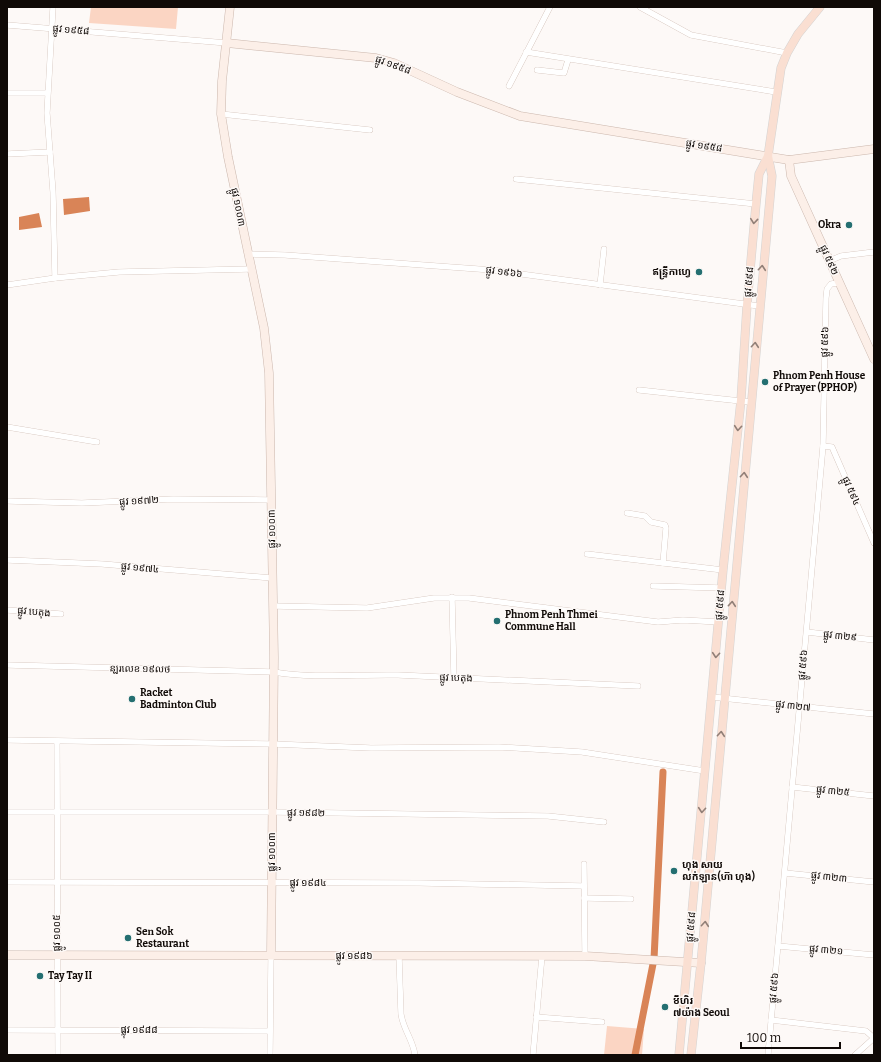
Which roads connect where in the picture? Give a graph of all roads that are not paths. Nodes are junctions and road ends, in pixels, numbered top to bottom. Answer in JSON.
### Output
{"nodes":[{"id":1,"x":53,"y":7,"type":"edge"},
{"id":2,"x":230,"y":7,"type":"edge"},
{"id":3,"x":550,"y":7,"type":"edge"},
{"id":4,"x":640,"y":7,"type":"edge"},
{"id":5,"x":820,"y":7,"type":"edge"},
{"id":6,"x":7,"y":25,"type":"edge"},
{"id":7,"x":50,"y":28,"type":"junction"},
{"id":8,"x":227,"y":43,"type":"junction"},
{"id":9,"x":526,"y":52,"type":"junction"},
{"id":10,"x":786,"y":53,"type":"junction"},
{"id":11,"x":568,"y":60,"type":"junction"},
{"id":12,"x":537,"y":70,"type":"dead end"},
{"id":13,"x":509,"y":86,"type":"dead end"},
{"id":14,"x":776,"y":92,"type":"junction"},
{"id":15,"x":7,"y":93,"type":"edge"},
{"id":16,"x":47,"y":93,"type":"junction"},
{"id":17,"x":221,"y":114,"type":"junction"},
{"id":18,"x":370,"y":130,"type":"dead end"},
{"id":19,"x":874,"y":149,"type":"edge"},
{"id":20,"x":50,"y":152,"type":"junction"},
{"id":21,"x":7,"y":154,"type":"edge"},
{"id":22,"x":768,"y":156,"type":"junction"},
{"id":23,"x":789,"y":160,"type":"junction"},
{"id":24,"x":516,"y":179,"type":"dead end"},
{"id":25,"x":756,"y":204,"type":"junction"},
{"id":26,"x":604,"y":249,"type":"dead end"},
{"id":27,"x":874,"y":252,"type":"edge"},
{"id":28,"x":248,"y":254,"type":"junction"},
{"id":29,"x":829,"y":261,"type":"junction"},
{"id":30,"x":251,"y":269,"type":"junction"},
{"id":31,"x":55,"y":278,"type":"junction"},
{"id":32,"x":839,"y":283,"type":"junction"},
{"id":33,"x":7,"y":285,"type":"edge"},
{"id":34,"x":600,"y":285,"type":"junction"},
{"id":35,"x":747,"y":305,"type":"junction"},
{"id":36,"x":759,"y":306,"type":"junction"},
{"id":37,"x":874,"y":359,"type":"edge"},
{"id":38,"x":639,"y":390,"type":"dead end"},
{"id":39,"x":741,"y":400,"type":"junction"},
{"id":40,"x":750,"y":402,"type":"junction"},
{"id":41,"x":7,"y":427,"type":"edge"},
{"id":42,"x":97,"y":442,"type":"dead end"},
{"id":43,"x":824,"y":446,"type":"junction"},
{"id":44,"x":272,"y":500,"type":"junction"},
{"id":45,"x":7,"y":501,"type":"edge"},
{"id":46,"x":627,"y":514,"type":"dead end"},
{"id":47,"x":874,"y":543,"type":"edge"},
{"id":48,"x":588,"y":554,"type":"dead end"},
{"id":49,"x":7,"y":560,"type":"edge"},
{"id":50,"x":663,"y":563,"type":"junction"},
{"id":51,"x":723,"y":570,"type":"junction"},
{"id":52,"x":272,"y":578,"type":"junction"},
{"id":53,"x":653,"y":586,"type":"dead end"},
{"id":54,"x":722,"y":588,"type":"junction"},
{"id":55,"x":452,"y":597,"type":"junction"},
{"id":56,"x":273,"y":606,"type":"junction"},
{"id":57,"x":7,"y":610,"type":"edge"},
{"id":58,"x":61,"y":614,"type":"dead end"},
{"id":59,"x":719,"y":622,"type":"junction"},
{"id":60,"x":806,"y":632,"type":"junction"},
{"id":61,"x":874,"y":640,"type":"edge"},
{"id":62,"x":7,"y":665,"type":"edge"},
{"id":63,"x":274,"y":672,"type":"junction"},
{"id":64,"x":454,"y":678,"type":"junction"},
{"id":65,"x":638,"y":686,"type":"dead end"},
{"id":66,"x":712,"y":697,"type":"junction"},
{"id":67,"x":724,"y":698,"type":"junction"},
{"id":68,"x":800,"y":706,"type":"junction"},
{"id":69,"x":874,"y":714,"type":"edge"},
{"id":70,"x":7,"y":740,"type":"edge"},
{"id":71,"x":57,"y":741,"type":"junction"},
{"id":72,"x":273,"y":744,"type":"junction"},
{"id":73,"x":706,"y":771,"type":"junction"},
{"id":74,"x":792,"y":787,"type":"junction"},
{"id":75,"x":874,"y":796,"type":"edge"},
{"id":76,"x":7,"y":812,"type":"edge"},
{"id":77,"x":57,"y":812,"type":"junction"},
{"id":78,"x":272,"y":812,"type":"junction"},
{"id":79,"x":604,"y":822,"type":"dead end"},
{"id":80,"x":584,"y":864,"type":"dead end"},
{"id":81,"x":784,"y":873,"type":"junction"},
{"id":82,"x":7,"y":882,"type":"edge"},
{"id":83,"x":57,"y":882,"type":"junction"},
{"id":84,"x":272,"y":882,"type":"junction"},
{"id":85,"x":874,"y":882,"type":"edge"},
{"id":86,"x":584,"y":886,"type":"junction"},
{"id":87,"x":584,"y":898,"type":"junction"},
{"id":88,"x":632,"y":899,"type":"dead end"},
{"id":89,"x":778,"y":946,"type":"junction"},
{"id":90,"x":7,"y":954,"type":"edge"},
{"id":91,"x":58,"y":955,"type":"junction"},
{"id":92,"x":271,"y":955,"type":"junction"},
{"id":93,"x":874,"y":955,"type":"edge"},
{"id":94,"x":399,"y":956,"type":"junction"},
{"id":95,"x":542,"y":956,"type":"junction"},
{"id":96,"x":585,"y":956,"type":"junction"},
{"id":97,"x":688,"y":962,"type":"junction"},
{"id":98,"x":701,"y":963,"type":"junction"},
{"id":99,"x":536,"y":1018,"type":"junction"},
{"id":100,"x":771,"y":1020,"type":"junction"},
{"id":101,"x":602,"y":1022,"type":"dead end"},
{"id":102,"x":7,"y":1030,"type":"edge"},
{"id":103,"x":58,"y":1030,"type":"junction"},
{"id":104,"x":270,"y":1031,"type":"junction"},
{"id":105,"x":681,"y":1033,"type":"junction"},
{"id":106,"x":694,"y":1035,"type":"junction"},
{"id":107,"x":874,"y":1038,"type":"edge"},
{"id":108,"x":58,"y":1055,"type":"edge"},
{"id":109,"x":270,"y":1055,"type":"edge"},
{"id":110,"x":415,"y":1055,"type":"edge"},
{"id":111,"x":533,"y":1055,"type":"edge"},
{"id":112,"x":679,"y":1055,"type":"edge"},
{"id":113,"x":691,"y":1055,"type":"edge"},
{"id":114,"x":768,"y":1055,"type":"edge"},
{"id":115,"x":855,"y":1055,"type":"edge"}],
"edges":[{"from":1,"to":7,"type":"street"},
{"from":2,"to":8,"type":"street","name":"ផ្លូវ ១០០៣"},
{"from":3,"to":9,"type":"street"},
{"from":4,"to":10,"type":"street"},
{"from":5,"to":10,"type":"main road","name":"ផ្លូវ ៥៩៨"},
{"from":6,"to":7,"type":"street","name":"ផ្លូវ ១៩៥៨"},
{"from":7,"to":8,"type":"street","name":"ផ្លូវ ១៩៥៨"},
{"from":7,"to":16,"type":"street"},
{"from":8,"to":17,"type":"street","name":"ផ្លូវ ១០០៣"},
{"from":8,"to":22,"type":"street","name":"ផ្លូវ ១៩៥៨"},
{"from":9,"to":11,"type":"street"},
{"from":9,"to":13,"type":"street"},
{"from":10,"to":14,"type":"main road","name":"ផ្លូវ ៥៩៨"},
{"from":11,"to":12,"type":"street"},
{"from":11,"to":14,"type":"street"},
{"from":14,"to":22,"type":"main road","name":"ផ្លូវ ៥៩៨"},
{"from":15,"to":16,"type":"street"},
{"from":16,"to":20,"type":"street"},
{"from":17,"to":18,"type":"street"},
{"from":17,"to":28,"type":"street","name":"ផ្លូវ ១០០៣"},
{"from":19,"to":23,"type":"street","name":"ផ្លូវ ១៩៥៨"},
{"from":20,"to":21,"type":"street"},
{"from":20,"to":31,"type":"street"},
{"from":22,"to":23,"type":"street","name":"ផ្លូវ ១៩៥៨"},
{"from":22,"to":25,"type":"main road","name":"ផ្លូវ ៥៩៨"},
{"from":36,"to":22,"type":"main road","name":"ផ្លូវ ៥៩៨","one_way":true},
{"from":23,"to":29,"type":"street","name":"ផ្លូវ ៥៩២"},
{"from":24,"to":25,"type":"street"},
{"from":25,"to":35,"type":"main road","name":"ផ្លូវ ៥៩៨","one_way":true},
{"from":26,"to":34,"type":"street"},
{"from":27,"to":29,"type":"street"},
{"from":28,"to":30,"type":"street","name":"ផ្លូវ ១០០៣"},
{"from":28,"to":34,"type":"street","name":"ផ្លូវ ១៩៦៦"},
{"from":29,"to":32,"type":"street","name":"ផ្លូវ ៥៩២"},
{"from":30,"to":31,"type":"street"},
{"from":30,"to":44,"type":"street","name":"ផ្លូវ ១០០៣"},
{"from":31,"to":33,"type":"street"},
{"from":32,"to":37,"type":"street","name":"ផ្លូវ ៥៩២"},
{"from":32,"to":43,"type":"street","name":"ផ្លូវ ៥៩៦"},
{"from":34,"to":35,"type":"street","name":"ផ្លូវ ១៩៦៦"},
{"from":35,"to":36,"type":"street","name":"ផ្លូវ ១៩៦៦"},
{"from":35,"to":39,"type":"main road","name":"ផ្លូវ ៥៩៨"},
{"from":40,"to":36,"type":"main road","name":"ផ្លូវ ៥៩៨","one_way":true},
{"from":38,"to":39,"type":"street"},
{"from":39,"to":40,"type":"street"},
{"from":39,"to":51,"type":"main road","name":"ផ្លូវ ៥៩៨","one_way":true},
{"from":67,"to":40,"type":"main road","name":"ផ្លូវ ៥៩៨","one_way":true},
{"from":41,"to":42,"type":"street"},
{"from":43,"to":47,"type":"street","name":"ផ្លូវ ៥៩៤"},
{"from":43,"to":60,"type":"street","name":"ផ្លូវ ៥៩៦"},
{"from":44,"to":45,"type":"street","name":"ផ្លូវ ១៩៧២"},
{"from":44,"to":52,"type":"street","name":"ផ្លូវ ១០០៣"},
{"from":46,"to":50,"type":"street"},
{"from":48,"to":50,"type":"street"},
{"from":49,"to":52,"type":"street","name":"ផ្លូវ ១៩៧៤"},
{"from":50,"to":51,"type":"street"},
{"from":51,"to":54,"type":"main road","name":"ផ្លូវ ៥៩៨"},
{"from":52,"to":56,"type":"street","name":"ផ្លូវ ១០០៣"},
{"from":53,"to":54,"type":"street"},
{"from":54,"to":59,"type":"main road","name":"ផ្លូវ ៥៩៨"},
{"from":55,"to":56,"type":"street"},
{"from":55,"to":59,"type":"street"},
{"from":55,"to":64,"type":"street"},
{"from":56,"to":63,"type":"street","name":"ផ្លូវ ១០០៣"},
{"from":57,"to":58,"type":"street","name":"ផ្លូវ បេតុង"},
{"from":59,"to":66,"type":"main road","name":"ផ្លូវ ៥៩៨","one_way":true},
{"from":60,"to":61,"type":"street","name":"ផ្លូវ ៣២៩"},
{"from":60,"to":68,"type":"street","name":"ផ្លូវ ៥៩៦"},
{"from":62,"to":63,"type":"street","name":"ន្ឡរលេខ ១៩លថ"},
{"from":63,"to":64,"type":"street","name":"ផ្លូវ បេតុង"},
{"from":63,"to":72,"type":"street","name":"ផ្លូវ ១០០៣"},
{"from":64,"to":65,"type":"street","name":"ផ្លូវ បេតុង"},
{"from":66,"to":67,"type":"street","name":"ផ្លូវ ៣២៧"},
{"from":66,"to":73,"type":"main road","name":"ផ្លូវ ៥៩៨"},
{"from":67,"to":68,"type":"street","name":"ផ្លូវ ៣២៧"},
{"from":98,"to":67,"type":"main road","name":"ផ្លូវ ៥៩៨","one_way":true},
{"from":68,"to":69,"type":"street","name":"ផ្លូវ ៣២៧"},
{"from":68,"to":74,"type":"street","name":"ផ្លូវ ៥៩៦"},
{"from":70,"to":71,"type":"street"},
{"from":71,"to":72,"type":"street"},
{"from":71,"to":77,"type":"street","name":"ផ្លូវ ១០០៥"},
{"from":72,"to":73,"type":"street"},
{"from":72,"to":78,"type":"street","name":"ផ្លូវ ១០០៣"},
{"from":73,"to":97,"type":"main road","name":"ផ្លូវ ៥៩៨","one_way":true},
{"from":74,"to":75,"type":"street","name":"ផ្លូវ ៣២៥"},
{"from":74,"to":81,"type":"street","name":"ផ្លូវ ៥៩៦"},
{"from":76,"to":77,"type":"street","name":"ផ្លូវ ១៩៨២"},
{"from":77,"to":78,"type":"street","name":"ផ្លូវ ១៩៨២"},
{"from":77,"to":83,"type":"street","name":"ផ្លូវ ១០០៥"},
{"from":78,"to":79,"type":"street","name":"ផ្លូវ ១៩៨២"},
{"from":78,"to":84,"type":"street","name":"ផ្លូវ ១០០៣"},
{"from":80,"to":86,"type":"street"},
{"from":81,"to":85,"type":"street","name":"ផ្លូវ ៣២៣"},
{"from":81,"to":89,"type":"street","name":"ផ្លូវ ៥៩៦"},
{"from":82,"to":83,"type":"street","name":"ផ្លូវ ១៩៨៤"},
{"from":83,"to":84,"type":"street","name":"ផ្លូវ ១៩៨៤"},
{"from":83,"to":91,"type":"street","name":"ផ្លូវ ១០០៥"},
{"from":84,"to":86,"type":"street","name":"ផ្លូវ ១៩៨៤"},
{"from":84,"to":92,"type":"street","name":"ផ្លូវ ១០០៣"},
{"from":86,"to":87,"type":"street"},
{"from":87,"to":88,"type":"street"},
{"from":87,"to":96,"type":"street"},
{"from":89,"to":93,"type":"street","name":"ផ្លូវ ៣២១"},
{"from":89,"to":100,"type":"street","name":"ផ្លូវ ៥៩៦"},
{"from":90,"to":91,"type":"street","name":"ផ្លូវ ១៩៨៦"},
{"from":91,"to":92,"type":"street","name":"ផ្លូវ ១៩៨៦"},
{"from":91,"to":103,"type":"street","name":"ផ្លូវ ១០០៥"},
{"from":92,"to":94,"type":"street","name":"ផ្លូវ ១៩៨៦"},
{"from":92,"to":104,"type":"street","name":"ផ្លូវ ១០០៣"},
{"from":94,"to":95,"type":"street","name":"ផ្លូវ ១៩៨៦"},
{"from":94,"to":110,"type":"street"},
{"from":95,"to":96,"type":"street","name":"ផ្លូវ ១៩៨៦"},
{"from":95,"to":99,"type":"street"},
{"from":96,"to":97,"type":"street","name":"ផ្លូវ ១៩៨៦"},
{"from":97,"to":98,"type":"street","name":"ផ្លូវ ១៩៨៦"},
{"from":97,"to":105,"type":"main road","name":"ផ្លូវ ៥៩៨"},
{"from":98,"to":106,"type":"main road","name":"ផ្លូវ ៥៩៨"},
{"from":99,"to":101,"type":"street"},
{"from":99,"to":111,"type":"street"},
{"from":100,"to":107,"type":"street"},
{"from":100,"to":114,"type":"street","name":"ផ្លូវ ៥៩៦"},
{"from":102,"to":103,"type":"street","name":"ផ្លុវ ១៩៨៨"},
{"from":103,"to":104,"type":"street","name":"ផ្លុវ ១៩៨៨"},
{"from":103,"to":108,"type":"street","name":"ផ្លូវ ១០០៥"},
{"from":104,"to":109,"type":"street","name":"ផ្លូវ ១០០៣"},
{"from":105,"to":106,"type":"main road"},
{"from":105,"to":112,"type":"main road","name":"ផ្លូវ ៥៩៨"},
{"from":106,"to":113,"type":"main road","name":"ផ្លូវ ៥៩៨"},
{"from":107,"to":115,"type":"street"}]}
